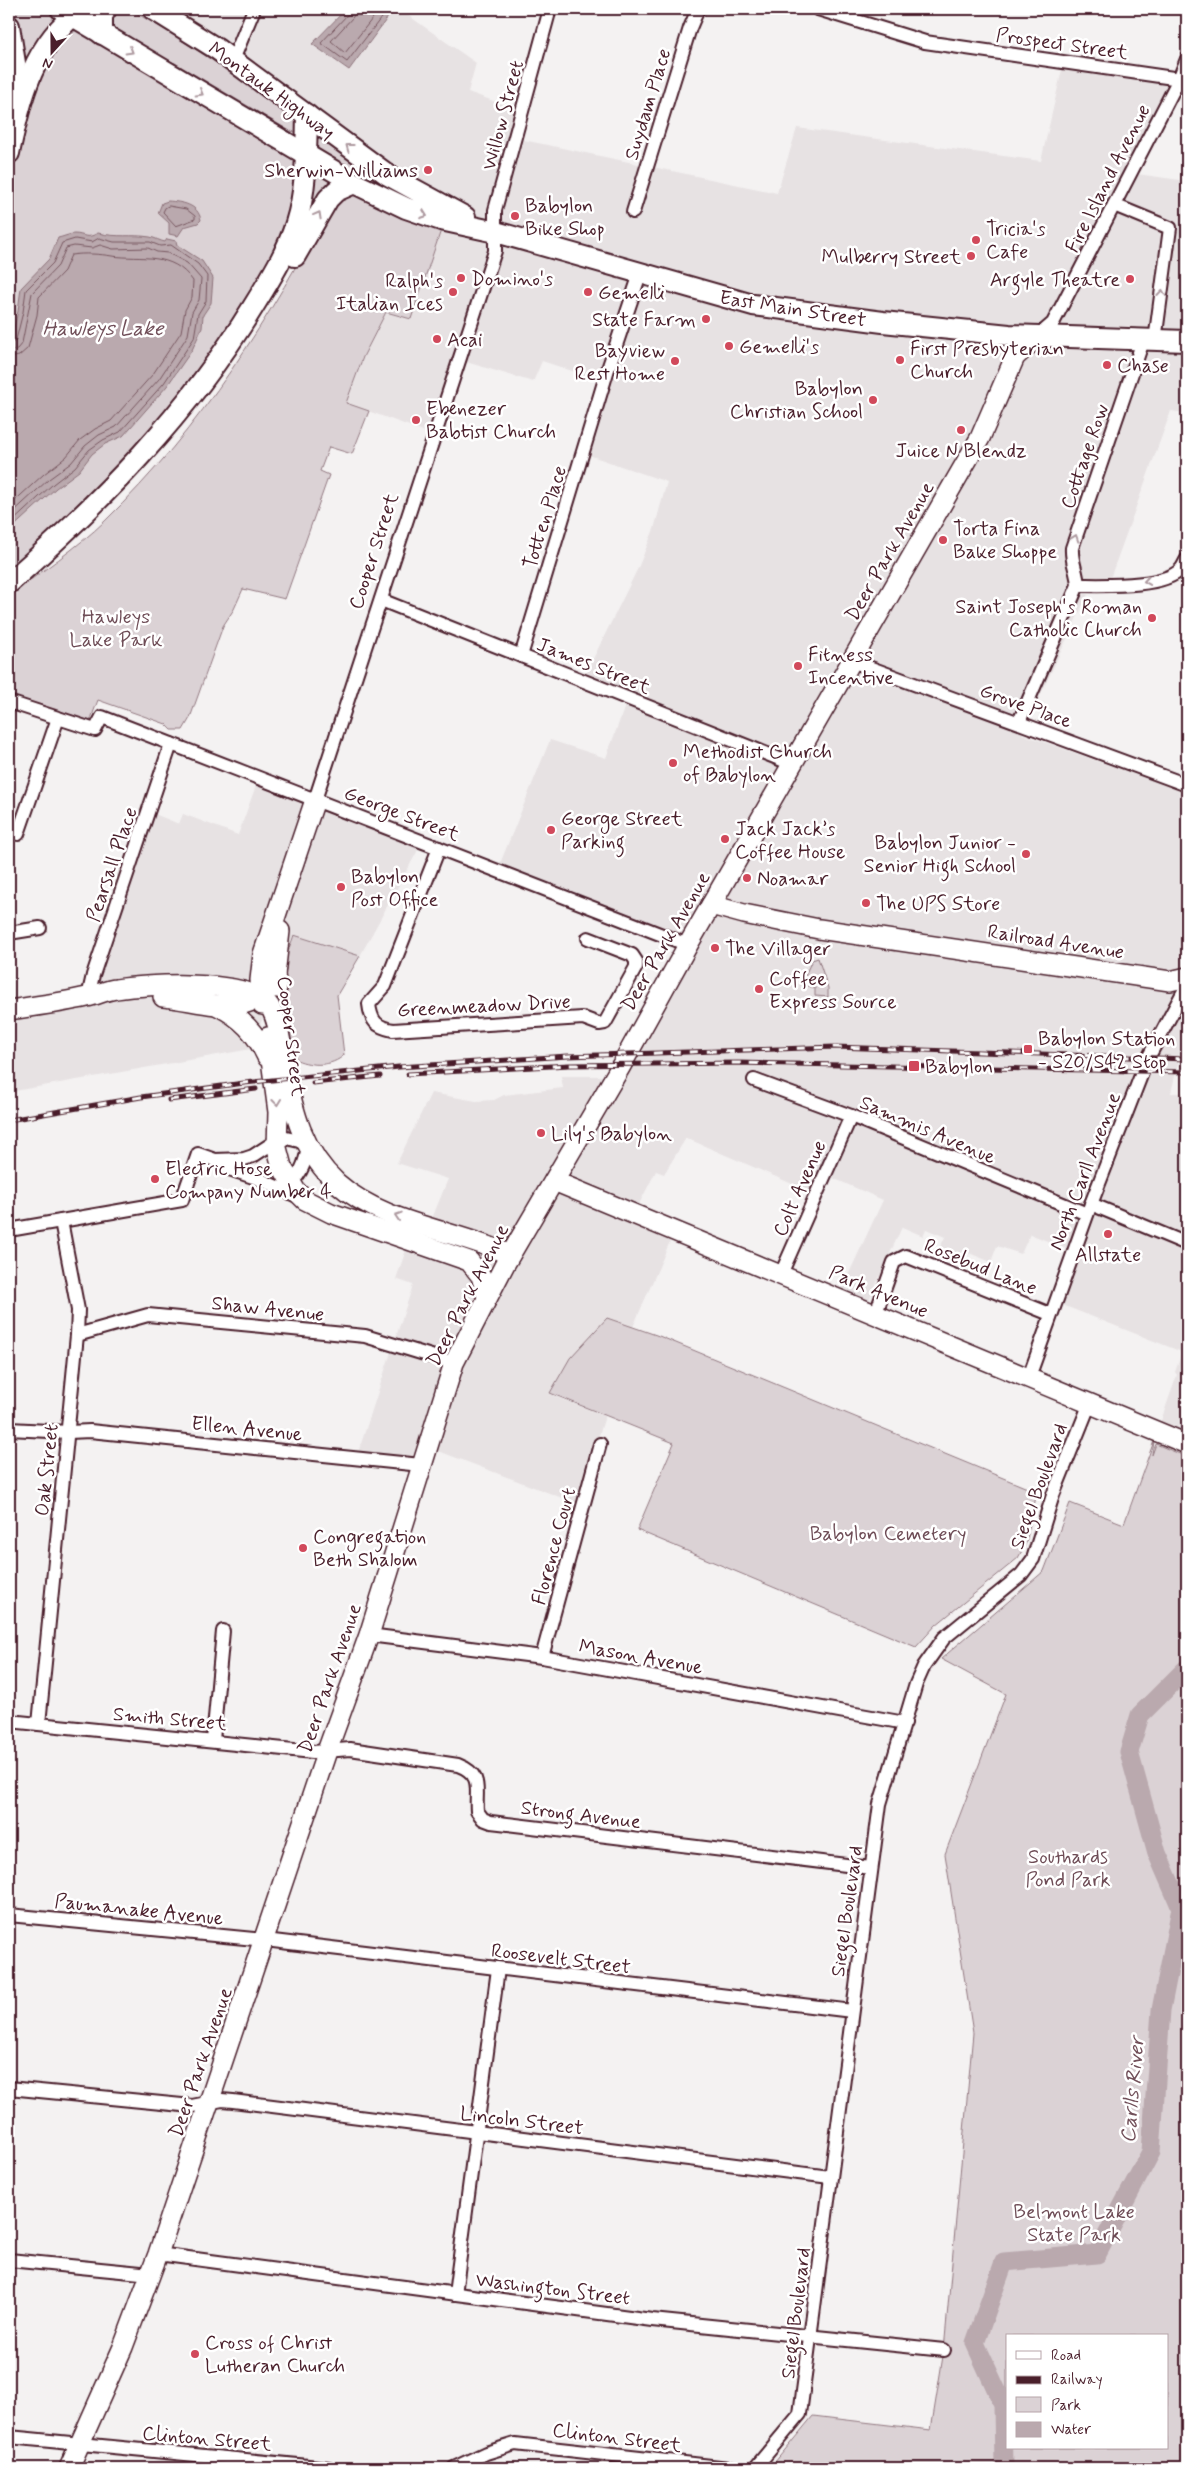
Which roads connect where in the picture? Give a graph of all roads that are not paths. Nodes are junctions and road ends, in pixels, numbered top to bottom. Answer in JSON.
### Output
{"nodes":[{"id":1,"x":106,"y":9,"type":"edge"},
{"id":2,"x":143,"y":9,"type":"edge"},
{"id":3,"x":254,"y":9,"type":"edge"},
{"id":4,"x":550,"y":9,"type":"edge"},
{"id":5,"x":698,"y":9,"type":"edge"},
{"id":6,"x":818,"y":9,"type":"edge"},
{"id":7,"x":71,"y":11,"type":"edge"},
{"id":8,"x":158,"y":12,"type":"edge"},
{"id":9,"x":9,"y":26,"type":"edge"},
{"id":10,"x":102,"y":34,"type":"junction"},
{"id":11,"x":1187,"y":59,"type":"edge"},
{"id":12,"x":233,"y":60,"type":"junction"},
{"id":13,"x":1183,"y":79,"type":"edge"},
{"id":14,"x":307,"y":115,"type":"junction"},
{"id":15,"x":9,"y":119,"type":"edge"},
{"id":16,"x":9,"y":153,"type":"edge"},
{"id":17,"x":306,"y":155,"type":"junction"},
{"id":18,"x":388,"y":175,"type":"joint"},
{"id":19,"x":354,"y":183,"type":"junction"},
{"id":20,"x":1114,"y":205,"type":"junction"},
{"id":21,"x":633,"y":212,"type":"dead end"},
{"id":22,"x":496,"y":232,"type":"junction"},
{"id":23,"x":640,"y":274,"type":"junction"},
{"id":24,"x":1038,"y":336,"type":"junction"},
{"id":25,"x":1149,"y":341,"type":"junction"},
{"id":26,"x":1187,"y":341,"type":"edge"},
{"id":27,"x":1187,"y":559,"type":"edge"},
{"id":28,"x":9,"y":583,"type":"edge"},
{"id":29,"x":1078,"y":585,"type":"junction"},
{"id":30,"x":381,"y":600,"type":"junction"},
{"id":31,"x":521,"y":656,"type":"junction"},
{"id":32,"x":852,"y":661,"type":"junction"},
{"id":33,"x":9,"y":702,"type":"edge"},
{"id":34,"x":58,"y":718,"type":"junction"},
{"id":35,"x":1019,"y":722,"type":"junction"},
{"id":36,"x":172,"y":744,"type":"junction"},
{"id":37,"x":792,"y":764,"type":"junction"},
{"id":38,"x":1187,"y":785,"type":"edge"},
{"id":39,"x":315,"y":800,"type":"junction"},
{"id":40,"x":18,"y":834,"type":"dead end"},
{"id":41,"x":438,"y":848,"type":"junction"},
{"id":42,"x":288,"y":884,"type":"junction"},
{"id":43,"x":711,"y":905,"type":"junction"},
{"id":44,"x":40,"y":928,"type":"dead end"},
{"id":45,"x":9,"y":933,"type":"edge"},
{"id":46,"x":588,"y":938,"type":"dead end"},
{"id":47,"x":688,"y":945,"type":"junction"},
{"id":48,"x":263,"y":954,"type":"junction"},
{"id":49,"x":275,"y":975,"type":"junction"},
{"id":50,"x":1187,"y":977,"type":"edge"},
{"id":51,"x":1187,"y":985,"type":"edge"},
{"id":52,"x":212,"y":995,"type":"junction"},
{"id":53,"x":88,"y":997,"type":"junction"},
{"id":54,"x":260,"y":997,"type":"junction"},
{"id":55,"x":9,"y":1010,"type":"edge"},
{"id":56,"x":281,"y":1042,"type":"junction"},
{"id":57,"x":271,"y":1066,"type":"junction"},
{"id":58,"x":754,"y":1080,"type":"dead end"},
{"id":59,"x":851,"y":1116,"type":"junction"},
{"id":60,"x":277,"y":1139,"type":"junction"},
{"id":61,"x":308,"y":1146,"type":"junction"},
{"id":62,"x":215,"y":1160,"type":"junction"},
{"id":63,"x":554,"y":1181,"type":"junction"},
{"id":64,"x":284,"y":1185,"type":"junction"},
{"id":65,"x":1089,"y":1209,"type":"junction"},
{"id":66,"x":61,"y":1221,"type":"junction"},
{"id":67,"x":9,"y":1230,"type":"edge"},
{"id":68,"x":394,"y":1234,"type":"junction"},
{"id":69,"x":1187,"y":1244,"type":"edge"},
{"id":70,"x":508,"y":1260,"type":"junction"},
{"id":71,"x":781,"y":1274,"type":"junction"},
{"id":72,"x":487,"y":1297,"type":"junction"},
{"id":73,"x":876,"y":1314,"type":"junction"},
{"id":74,"x":1050,"y":1314,"type":"junction"},
{"id":75,"x":77,"y":1334,"type":"junction"},
{"id":76,"x":454,"y":1363,"type":"junction"},
{"id":77,"x":1029,"y":1377,"type":"junction"},
{"id":78,"x":1090,"y":1403,"type":"junction"},
{"id":79,"x":9,"y":1428,"type":"edge"},
{"id":80,"x":69,"y":1432,"type":"junction"},
{"id":81,"x":600,"y":1444,"type":"dead end"},
{"id":82,"x":1187,"y":1444,"type":"edge"},
{"id":83,"x":421,"y":1465,"type":"junction"},
{"id":84,"x":223,"y":1631,"type":"dead end"},
{"id":85,"x":369,"y":1635,"type":"junction"},
{"id":86,"x":542,"y":1657,"type":"junction"},
{"id":87,"x":9,"y":1721,"type":"edge"},
{"id":88,"x":904,"y":1723,"type":"junction"},
{"id":89,"x":39,"y":1724,"type":"junction"},
{"id":90,"x":212,"y":1740,"type":"junction"},
{"id":91,"x":327,"y":1751,"type":"junction"},
{"id":92,"x":871,"y":1868,"type":"junction"},
{"id":93,"x":9,"y":1915,"type":"edge"},
{"id":94,"x":266,"y":1940,"type":"junction"},
{"id":95,"x":498,"y":1969,"type":"junction"},
{"id":96,"x":852,"y":2011,"type":"junction"},
{"id":97,"x":9,"y":2088,"type":"edge"},
{"id":98,"x":210,"y":2104,"type":"junction"},
{"id":99,"x":478,"y":2133,"type":"junction"},
{"id":100,"x":830,"y":2177,"type":"junction"},
{"id":101,"x":158,"y":2254,"type":"junction"},
{"id":102,"x":9,"y":2260,"type":"edge"},
{"id":103,"x":151,"y":2274,"type":"junction"},
{"id":104,"x":455,"y":2294,"type":"junction"},
{"id":105,"x":812,"y":2337,"type":"junction"},
{"id":106,"x":944,"y":2350,"type":"dead end"},
{"id":107,"x":9,"y":2437,"type":"edge"},
{"id":108,"x":81,"y":2446,"type":"junction"},
{"id":109,"x":690,"y":2466,"type":"edge"},
{"id":110,"x":68,"y":2468,"type":"edge"},
{"id":111,"x":330,"y":2468,"type":"edge"},
{"id":112,"x":454,"y":2468,"type":"edge"},
{"id":113,"x":729,"y":2468,"type":"edge"},
{"id":114,"x":754,"y":2468,"type":"edge"}],
"edges":[{"from":1,"to":10,"type":"main road"},
{"from":2,"to":8,"type":"main road","name":"Montauk Highway"},
{"from":3,"to":12,"type":"street"},
{"from":4,"to":22,"type":"street","name":"Willow Street"},
{"from":5,"to":21,"type":"street","name":"Suydam Place"},
{"from":6,"to":13,"type":"street","name":"Prospect Street"},
{"from":7,"to":10,"type":"main road","name":"Montauk Highway"},
{"from":7,"to":16,"type":"main road"},
{"from":8,"to":12,"type":"main road","name":"Montauk Highway"},
{"from":9,"to":15,"type":"main road"},
{"from":10,"to":17,"type":"main road","name":"Montauk Highway","one_way":true},
{"from":11,"to":13,"type":"street","name":"Fire Island Avenue"},
{"from":12,"to":14,"type":"main road","name":"Montauk Highway"},
{"from":13,"to":20,"type":"street","name":"Fire Island Avenue"},
{"from":14,"to":17,"type":"main road"},
{"from":18,"to":14,"type":"main road","name":"Montauk Highway","one_way":true},
{"from":17,"to":19,"type":"main road","name":"East Main Street"},
{"from":17,"to":28,"type":"main road"},
{"from":18,"to":22,"type":"main road","name":"East Main Street"},
{"from":19,"to":22,"type":"main road","name":"East Main Street","one_way":true},
{"from":28,"to":19,"type":"main road","one_way":true},
{"from":20,"to":24,"type":"street","name":"Fire Island Avenue"},
{"from":25,"to":20,"type":"street","name":"Cottage Row","one_way":true},
{"from":22,"to":23,"type":"main road","name":"East Main Street"},
{"from":22,"to":30,"type":"street","name":"Cooper Street"},
{"from":23,"to":24,"type":"main road","name":"East Main Street"},
{"from":23,"to":31,"type":"street","name":"Totten Place"},
{"from":24,"to":25,"type":"main road","name":"East Main Street"},
{"from":24,"to":32,"type":"main road","name":"Deer Park Avenue"},
{"from":25,"to":26,"type":"main road","name":"East Main Street"},
{"from":29,"to":25,"type":"street","name":"Cottage Row","one_way":true},
{"from":27,"to":29,"type":"street","one_way":true},
{"from":29,"to":35,"type":"street"},
{"from":30,"to":31,"type":"street","name":"James Street"},
{"from":30,"to":39,"type":"street","name":"Cooper Street"},
{"from":31,"to":37,"type":"street","name":"James Street"},
{"from":32,"to":35,"type":"street","name":"Grove Place"},
{"from":32,"to":37,"type":"main road","name":"Deer Park Avenue"},
{"from":33,"to":34,"type":"street"},
{"from":34,"to":36,"type":"street","name":"George Street"},
{"from":34,"to":40,"type":"street"},
{"from":35,"to":38,"type":"street","name":"Grove Place"},
{"from":36,"to":39,"type":"street","name":"George Street"},
{"from":36,"to":53,"type":"street","name":"Pearsall Place"},
{"from":37,"to":43,"type":"main road","name":"Deer Park Avenue"},
{"from":39,"to":41,"type":"street","name":"George Street"},
{"from":39,"to":42,"type":"main road","name":"Cooper Street"},
{"from":41,"to":46,"type":"street","name":"Greenmeadow Drive"},
{"from":41,"to":47,"type":"street","name":"George Street"},
{"from":42,"to":48,"type":"main road","name":"Cooper Street"},
{"from":42,"to":49,"type":"main road","name":"Cooper Street"},
{"from":43,"to":47,"type":"main road","name":"Deer Park Avenue"},
{"from":43,"to":50,"type":"main road","name":"Railroad Avenue"},
{"from":44,"to":45,"type":"street"},
{"from":47,"to":63,"type":"main road","name":"Deer Park Avenue"},
{"from":48,"to":52,"type":"main road"},
{"from":48,"to":54,"type":"main road","name":"Cooper Street"},
{"from":49,"to":54,"type":"main road"},
{"from":49,"to":56,"type":"main road","name":"Cooper Street"},
{"from":51,"to":65,"type":"street","name":"North Carll Avenue"},
{"from":52,"to":53,"type":"main road"},
{"from":52,"to":54,"type":"main road"},
{"from":52,"to":57,"type":"main road"},
{"from":53,"to":55,"type":"main road"},
{"from":54,"to":56,"type":"main road"},
{"from":54,"to":57,"type":"main road","name":"Cooper Street"},
{"from":56,"to":61,"type":"main road"},
{"from":57,"to":60,"type":"main road","name":"Cooper Street","one_way":true},
{"from":58,"to":59,"type":"street","name":"Sammis Avenue"},
{"from":59,"to":65,"type":"street","name":"Sammis Avenue"},
{"from":59,"to":71,"type":"street","name":"Colt Avenue"},
{"from":60,"to":61,"type":"street"},
{"from":60,"to":62,"type":"street"},
{"from":60,"to":64,"type":"main road","name":"Cooper Street"},
{"from":61,"to":64,"type":"street"},
{"from":70,"to":61,"type":"main road","one_way":true},
{"from":62,"to":64,"type":"street"},
{"from":62,"to":66,"type":"street"},
{"from":63,"to":70,"type":"main road","name":"Deer Park Avenue"},
{"from":63,"to":71,"type":"main road","name":"Park Avenue"},
{"from":64,"to":68,"type":"main road","name":"Cooper Street"},
{"from":65,"to":69,"type":"street","name":"Sammis Avenue"},
{"from":65,"to":74,"type":"street","name":"North Carll Avenue"},
{"from":66,"to":67,"type":"street"},
{"from":66,"to":75,"type":"street","name":"Oak Street"},
{"from":68,"to":70,"type":"main road"},
{"from":68,"to":72,"type":"main road"},
{"from":70,"to":72,"type":"main road","name":"Deer Park Avenue"},
{"from":71,"to":73,"type":"main road","name":"Park Avenue"},
{"from":72,"to":76,"type":"main road","name":"Deer Park Avenue"},
{"from":73,"to":74,"type":"street","name":"Rosebud Lane"},
{"from":73,"to":77,"type":"main road","name":"Park Avenue"},
{"from":74,"to":77,"type":"street","name":"North Carll Avenue"},
{"from":75,"to":76,"type":"street","name":"Shaw Avenue"},
{"from":75,"to":80,"type":"street","name":"Oak Street"},
{"from":76,"to":83,"type":"main road","name":"Deer Park Avenue"},
{"from":77,"to":78,"type":"main road","name":"Park Avenue"},
{"from":78,"to":82,"type":"main road","name":"Park Avenue"},
{"from":78,"to":88,"type":"street","name":"Siegel Boulevard"},
{"from":79,"to":80,"type":"street","name":"Ellen Avenue"},
{"from":80,"to":83,"type":"street","name":"Ellen Avenue"},
{"from":80,"to":89,"type":"street","name":"Oak Street"},
{"from":81,"to":86,"type":"street","name":"Florence Court"},
{"from":83,"to":85,"type":"main road","name":"Deer Park Avenue"},
{"from":84,"to":90,"type":"street"},
{"from":85,"to":86,"type":"street","name":"Mason Avenue"},
{"from":85,"to":91,"type":"main road","name":"Deer Park Avenue"},
{"from":86,"to":88,"type":"street","name":"Mason Avenue"},
{"from":87,"to":89,"type":"street","name":"Smith Street"},
{"from":88,"to":92,"type":"street","name":"Siegel Boulevard"},
{"from":89,"to":90,"type":"street","name":"Smith Street"},
{"from":90,"to":91,"type":"street","name":"Smith Street"},
{"from":91,"to":92,"type":"street","name":"Strong Avenue"},
{"from":91,"to":94,"type":"main road","name":"Deer Park Avenue"},
{"from":92,"to":96,"type":"street","name":"Siegel Boulevard"},
{"from":93,"to":94,"type":"street","name":"Paumanake Avenue"},
{"from":94,"to":95,"type":"street","name":"Roosevelt Street"},
{"from":94,"to":98,"type":"main road","name":"Deer Park Avenue"},
{"from":95,"to":96,"type":"street","name":"Roosevelt Street"},
{"from":95,"to":99,"type":"street"},
{"from":96,"to":100,"type":"street","name":"Siegel Boulevard"},
{"from":97,"to":98,"type":"street","name":"Lincoln Street"},
{"from":98,"to":99,"type":"street","name":"Lincoln Street"},
{"from":98,"to":101,"type":"main road","name":"Deer Park Avenue"},
{"from":99,"to":100,"type":"street","name":"Lincoln Street"},
{"from":99,"to":104,"type":"street"},
{"from":100,"to":105,"type":"street","name":"Siegel Boulevard"},
{"from":101,"to":103,"type":"main road","name":"Deer Park Avenue"},
{"from":101,"to":104,"type":"street","name":"Washington Street"},
{"from":102,"to":103,"type":"street"},
{"from":103,"to":108,"type":"main road","name":"Deer Park Avenue"},
{"from":104,"to":105,"type":"street","name":"Washington Street"},
{"from":105,"to":106,"type":"street","name":"Washington Street"},
{"from":105,"to":114,"type":"street","name":"Siegel Boulevard"},
{"from":107,"to":108,"type":"street","name":"Clinton Street"},
{"from":108,"to":110,"type":"main road","name":"Deer Park Avenue"},
{"from":108,"to":111,"type":"street","name":"Clinton Street"},
{"from":109,"to":112,"type":"street","name":"Clinton Street"},
{"from":109,"to":113,"type":"street"}]}
